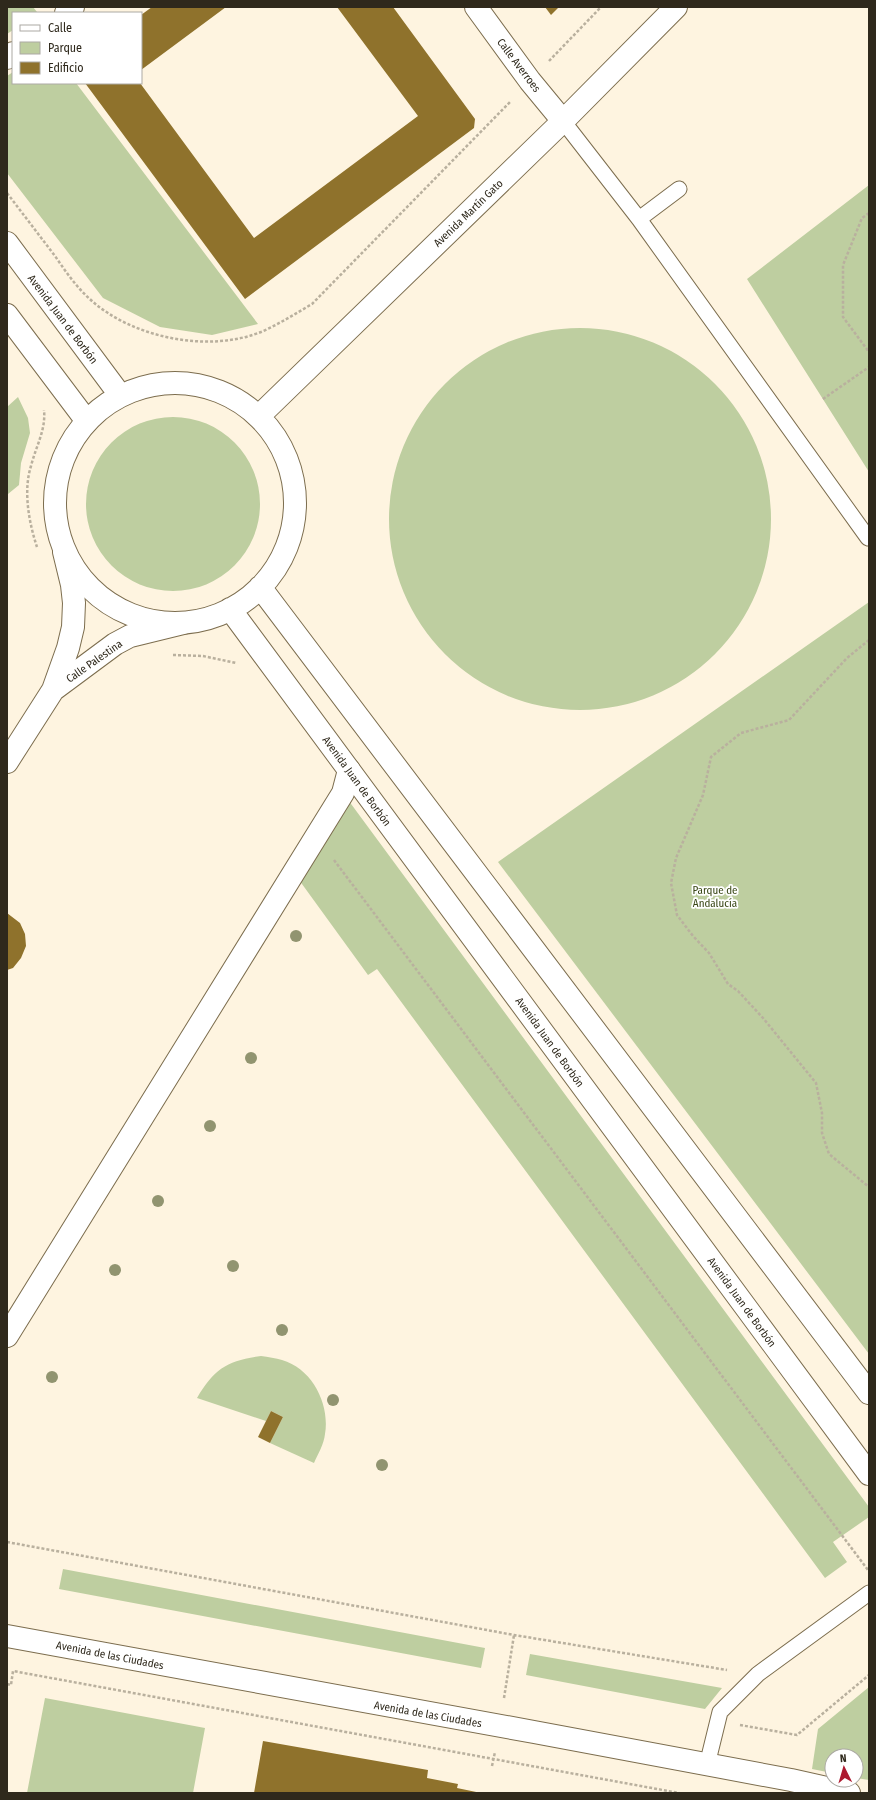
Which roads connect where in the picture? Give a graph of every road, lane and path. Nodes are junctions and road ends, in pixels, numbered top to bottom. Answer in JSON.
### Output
{"nodes":[{"id":1,"x":476,"y":7,"type":"edge"},
{"id":2,"x":601,"y":7,"type":"edge"},
{"id":3,"x":676,"y":7,"type":"edge"},
{"id":4,"x":530,"y":81,"type":"junction"},
{"id":5,"x":563,"y":121,"type":"junction"},
{"id":6,"x":679,"y":190,"type":"dead end"},
{"id":7,"x":7,"y":193,"type":"edge"},
{"id":8,"x":869,"y":212,"type":"edge"},
{"id":9,"x":639,"y":218,"type":"junction"},
{"id":10,"x":7,"y":243,"type":"edge"},
{"id":11,"x":7,"y":315,"type":"edge"},
{"id":12,"x":869,"y":352,"type":"edge"},
{"id":13,"x":869,"y":367,"type":"edge"},
{"id":14,"x":120,"y":395,"type":"junction"},
{"id":15,"x":823,"y":399,"type":"dead end"},
{"id":16,"x":259,"y":416,"type":"junction"},
{"id":17,"x":86,"y":420,"type":"junction"},
{"id":18,"x":868,"y":538,"type":"edge"},
{"id":19,"x":64,"y":552,"type":"junction"},
{"id":20,"x":260,"y":587,"type":"junction"},
{"id":21,"x":230,"y":609,"type":"junction"},
{"id":22,"x":183,"y":623,"type":"junction"},
{"id":23,"x":869,"y":640,"type":"edge"},
{"id":24,"x":53,"y":690,"type":"junction"},
{"id":25,"x":7,"y":762,"type":"edge"},
{"id":26,"x":349,"y":770,"type":"junction"},
{"id":27,"x":316,"y":836,"type":"junction"},
{"id":28,"x":869,"y":1187,"type":"edge"},
{"id":29,"x":7,"y":1336,"type":"edge"},
{"id":30,"x":869,"y":1393,"type":"edge"},
{"id":31,"x":869,"y":1474,"type":"edge"},
{"id":32,"x":7,"y":1542,"type":"edge"},
{"id":33,"x":862,"y":1574,"type":"dead end"},
{"id":34,"x":869,"y":1593,"type":"edge"},
{"id":35,"x":7,"y":1636,"type":"edge"},
{"id":36,"x":733,"y":1666,"type":"dead end"},
{"id":37,"x":869,"y":1675,"type":"edge"},
{"id":38,"x":7,"y":1684,"type":"edge"},
{"id":39,"x":718,"y":1721,"type":"junction"},
{"id":40,"x":707,"y":1765,"type":"junction"},
{"id":41,"x":679,"y":1793,"type":"edge"},
{"id":42,"x":849,"y":1793,"type":"edge"}],
"edges":[{"from":1,"to":4,"type":"street","name":"Calle Averroes"},
{"from":2,"to":4,"type":"path"},
{"from":3,"to":5,"type":"street","name":"Avenida Martín Gato"},
{"from":4,"to":5,"type":"street","name":"Calle Averroes"},
{"from":4,"to":7,"type":"path"},
{"from":5,"to":9,"type":"lane"},
{"from":5,"to":16,"type":"street","name":"Avenida Martín Gato"},
{"from":6,"to":9,"type":"lane"},
{"from":8,"to":12,"type":"path"},
{"from":9,"to":18,"type":"lane"},
{"from":10,"to":14,"type":"street","name":"Avenida Juan de Borbón"},
{"from":11,"to":17,"type":"street"},
{"from":13,"to":15,"type":"path"},
{"from":14,"to":16,"type":"street","name":"Calle Palestina"},
{"from":14,"to":17,"type":"street","name":"Calle Palestina"},
{"from":16,"to":20,"type":"street","name":"Calle Palestina"},
{"from":17,"to":19,"type":"street","name":"Calle Palestina"},
{"from":19,"to":22,"type":"street"},
{"from":19,"to":24,"type":"street","name":"Calle Palestina"},
{"from":20,"to":21,"type":"street","name":"Calle Palestina"},
{"from":20,"to":30,"type":"street"},
{"from":21,"to":22,"type":"street","name":"Calle Palestina"},
{"from":21,"to":26,"type":"street","name":"Avenida Juan de Borbón"},
{"from":22,"to":24,"type":"street","name":"Calle Palestina"},
{"from":23,"to":28,"type":"path"},
{"from":24,"to":25,"type":"street","name":"Calle Palestina"},
{"from":26,"to":27,"type":"street"},
{"from":26,"to":31,"type":"street","name":"Avenida Juan de Borbón"},
{"from":27,"to":29,"type":"street"},
{"from":27,"to":33,"type":"path"},
{"from":32,"to":36,"type":"path"},
{"from":34,"to":39,"type":"lane"},
{"from":35,"to":40,"type":"street","name":"Avenida de las Ciudades"},
{"from":37,"to":39,"type":"path"},
{"from":38,"to":41,"type":"path"},
{"from":39,"to":40,"type":"lane"},
{"from":40,"to":42,"type":"street","name":"Avenida de las Ciudades"}]}
